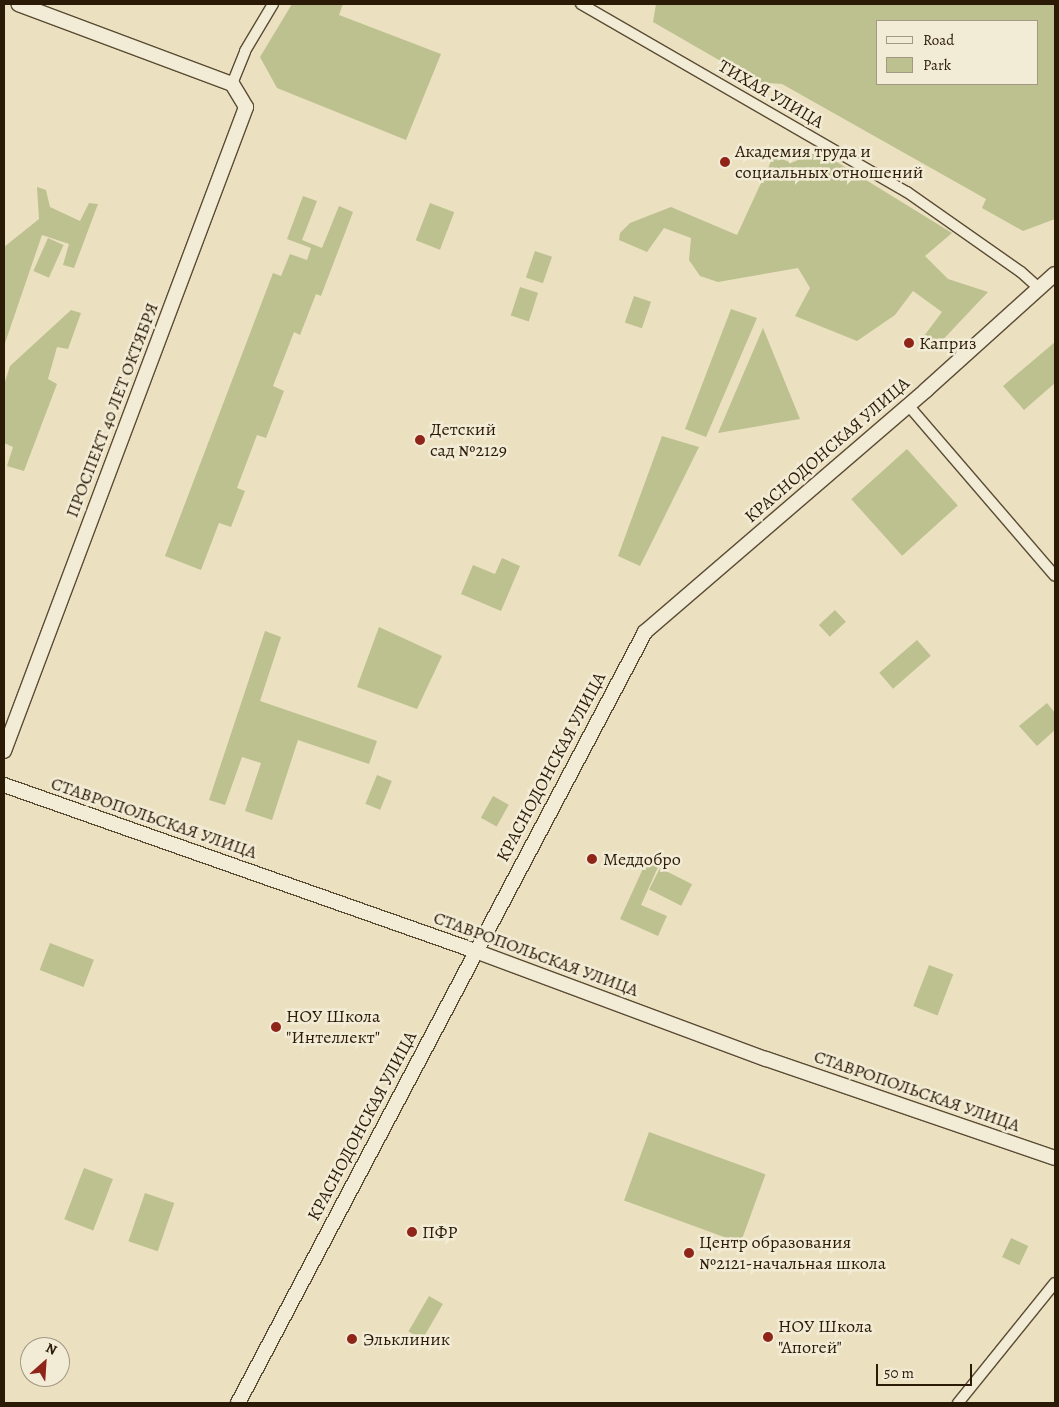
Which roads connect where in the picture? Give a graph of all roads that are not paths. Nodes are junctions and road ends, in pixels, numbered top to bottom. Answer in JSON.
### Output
{"nodes":[{"id":1,"x":18,"y":4,"type":"edge"},
{"id":2,"x":273,"y":4,"type":"edge"},
{"id":3,"x":581,"y":4,"type":"edge"},
{"id":4,"x":232,"y":84,"type":"junction"},
{"id":5,"x":1055,"y":274,"type":"edge"},
{"id":6,"x":1039,"y":288,"type":"junction"},
{"id":7,"x":908,"y":405,"type":"junction"},
{"id":8,"x":1055,"y":576,"type":"edge"},
{"id":9,"x":4,"y":751,"type":"edge"},
{"id":10,"x":4,"y":785,"type":"edge"},
{"id":11,"x":475,"y":951,"type":"junction"},
{"id":12,"x":1055,"y":1158,"type":"edge"},
{"id":13,"x":1055,"y":1283,"type":"edge"},
{"id":14,"x":238,"y":1403,"type":"edge"},
{"id":15,"x":958,"y":1403,"type":"edge"}],
"edges":[{"from":1,"to":4,"type":"main road"},
{"from":2,"to":4,"type":"street"},
{"from":3,"to":6,"type":"street","name":"ТИХАЯ УЛИЦА"},
{"from":4,"to":9,"type":"main road","name":"ПРОСПЕКТ 40 ЛЕТ ОКТЯБРЯ"},
{"from":5,"to":6,"type":"main road","name":"КРАСНОДОНСКАЯ УЛИЦА"},
{"from":6,"to":7,"type":"main road","name":"КРАСНОДОНСКАЯ УЛИЦА"},
{"from":7,"to":8,"type":"street"},
{"from":7,"to":11,"type":"main road","name":"КРАСНОДОНСКАЯ УЛИЦА"},
{"from":10,"to":11,"type":"main road","name":"СТАВРОПОЛЬСКАЯ УЛИЦА"},
{"from":11,"to":12,"type":"main road","name":"СТАВРОПОЛЬСКАЯ УЛИЦА"},
{"from":11,"to":14,"type":"main road","name":"КРАСНОДОНСКАЯ УЛИЦА"},
{"from":13,"to":15,"type":"street"}]}
